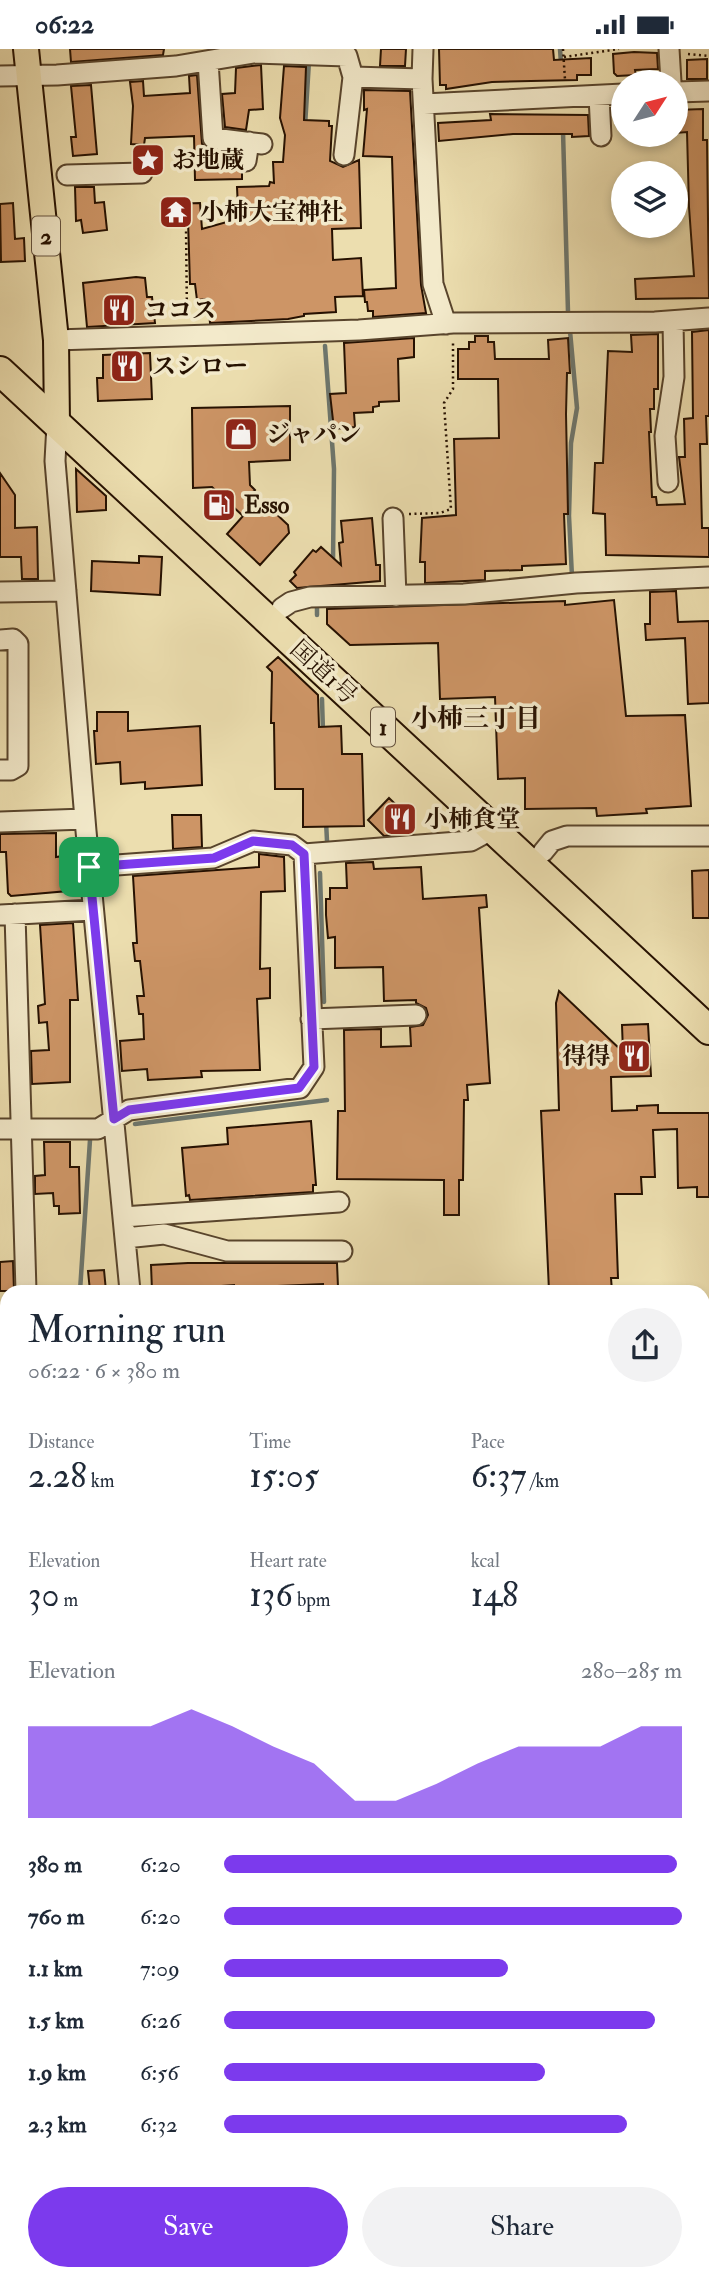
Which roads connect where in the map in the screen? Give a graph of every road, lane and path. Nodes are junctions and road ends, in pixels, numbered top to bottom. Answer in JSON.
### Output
{"nodes":[{"id":1,"x":26,"y":49,"type":"edge"},
{"id":2,"x":423,"y":49,"type":"edge"},
{"id":3,"x":563,"y":49,"type":"edge"},
{"id":4,"x":618,"y":49,"type":"edge"},
{"id":5,"x":669,"y":50,"type":"edge"},
{"id":6,"x":254,"y":51,"type":"edge"},
{"id":7,"x":347,"y":53,"type":"edge"},
{"id":8,"x":709,"y":56,"type":"edge"},
{"id":9,"x":564,"y":57,"type":"junction"},
{"id":10,"x":200,"y":58,"type":"edge"},
{"id":11,"x":670,"y":70,"type":"edge"},
{"id":12,"x":29,"y":75,"type":"junction"},
{"id":13,"x":0,"y":76,"type":"edge"},
{"id":14,"x":354,"y":76,"type":"junction"},
{"id":15,"x":422,"y":79,"type":"junction"},
{"id":16,"x":688,"y":92,"type":"edge"},
{"id":17,"x":709,"y":92,"type":"edge"},
{"id":18,"x":600,"y":96,"type":"junction"},
{"id":19,"x":611,"y":96,"type":"edge"},
{"id":20,"x":566,"y":97,"type":"junction"},
{"id":21,"x":424,"y":104,"type":"junction"},
{"id":22,"x":601,"y":136,"type":"dead end"},
{"id":23,"x":252,"y":149,"type":"dead end"},
{"id":24,"x":344,"y":155,"type":"dead end"},
{"id":25,"x":142,"y":173,"type":"dead end"},
{"id":26,"x":67,"y":175,"type":"dead end"},
{"id":27,"x":186,"y":226,"type":"dead end"},
{"id":28,"x":709,"y":319,"type":"edge"},
{"id":29,"x":673,"y":321,"type":"junction"},
{"id":30,"x":449,"y":323,"type":"junction"},
{"id":31,"x":188,"y":336,"type":"junction"},
{"id":32,"x":56,"y":340,"type":"junction"},
{"id":33,"x":0,"y":348,"type":"edge"},
{"id":34,"x":0,"y":372,"type":"edge"},
{"id":35,"x":57,"y":412,"type":"junction"},
{"id":36,"x":668,"y":482,"type":"dead end"},
{"id":37,"x":393,"y":518,"type":"joint"},
{"id":38,"x":709,"y":577,"type":"edge"},
{"id":39,"x":0,"y":591,"type":"edge"},
{"id":40,"x":66,"y":591,"type":"junction"},
{"id":41,"x":396,"y":596,"type":"junction"},
{"id":42,"x":282,"y":608,"type":"junction"},
{"id":43,"x":0,"y":640,"type":"edge"},
{"id":44,"x":0,"y":771,"type":"edge"},
{"id":45,"x":85,"y":819,"type":"junction"},
{"id":46,"x":0,"y":822,"type":"edge"},
{"id":47,"x":493,"y":829,"type":"junction"},
{"id":48,"x":709,"y":836,"type":"edge"},
{"id":49,"x":543,"y":852,"type":"junction"},
{"id":50,"x":304,"y":854,"type":"junction"},
{"id":51,"x":89,"y":867,"type":"junction"},
{"id":52,"x":93,"y":910,"type":"junction"},
{"id":53,"x":8,"y":915,"type":"edge"},
{"id":54,"x":709,"y":1004,"type":"edge"},
{"id":55,"x":416,"y":1015,"type":"dead end"},
{"id":56,"x":311,"y":1019,"type":"junction"},
{"id":57,"x":709,"y":1030,"type":"edge"},
{"id":58,"x":114,"y":1119,"type":"junction"},
{"id":59,"x":22,"y":1128,"type":"junction"},
{"id":60,"x":0,"y":1129,"type":"edge"},
{"id":61,"x":339,"y":1202,"type":"dead end"},
{"id":62,"x":124,"y":1217,"type":"junction"},
{"id":63,"x":125,"y":1238,"type":"junction"},
{"id":64,"x":342,"y":1251,"type":"dead end"},
{"id":65,"x":26,"y":1285,"type":"edge"},
{"id":66,"x":129,"y":1285,"type":"edge"}],
"edges":[{"from":1,"to":12,"type":"main road","number":"2"},
{"from":2,"to":15,"type":"street"},
{"from":3,"to":9,"type":"path"},
{"from":4,"to":9,"type":"path"},
{"from":5,"to":8,"type":"path"},
{"from":5,"to":11,"type":"street"},
{"from":6,"to":7,"type":"street"},
{"from":6,"to":10,"type":"street"},
{"from":7,"to":14,"type":"street"},
{"from":9,"to":20,"type":"path"},
{"from":10,"to":12,"type":"street"},
{"from":10,"to":23,"type":"street"},
{"from":12,"to":13,"type":"street"},
{"from":12,"to":32,"type":"main road","number":"2"},
{"from":14,"to":15,"type":"street"},
{"from":14,"to":24,"type":"street"},
{"from":15,"to":21,"type":"street"},
{"from":16,"to":17,"type":"street"},
{"from":18,"to":19,"type":"street"},
{"from":18,"to":20,"type":"street"},
{"from":18,"to":22,"type":"street"},
{"from":20,"to":21,"type":"street"},
{"from":21,"to":30,"type":"street"},
{"from":25,"to":26,"type":"street"},
{"from":27,"to":31,"type":"path"},
{"from":28,"to":29,"type":"street"},
{"from":29,"to":30,"type":"street"},
{"from":29,"to":36,"type":"street"},
{"from":30,"to":31,"type":"street"},
{"from":30,"to":37,"type":"path"},
{"from":31,"to":32,"type":"street"},
{"from":32,"to":35,"type":"main road","number":"2"},
{"from":33,"to":35,"type":"highway","name":"国道1号","number":"1"},
{"from":34,"to":35,"type":"highway","name":"国道1号","number":"1"},
{"from":35,"to":40,"type":"street"},
{"from":35,"to":42,"type":"highway","name":"国道1号","number":"1"},
{"from":35,"to":47,"type":"highway","name":"国道1号","number":"1"},
{"from":37,"to":41,"type":"street"},
{"from":38,"to":41,"type":"street"},
{"from":39,"to":40,"type":"street"},
{"from":40,"to":45,"type":"street"},
{"from":41,"to":42,"type":"street"},
{"from":42,"to":49,"type":"highway","name":"国道1号","number":"1"},
{"from":43,"to":44,"type":"street"},
{"from":45,"to":46,"type":"street"},
{"from":45,"to":51,"type":"street"},
{"from":47,"to":50,"type":"street"},
{"from":47,"to":57,"type":"highway","name":"国道1号","number":"1"},
{"from":48,"to":49,"type":"street"},
{"from":49,"to":54,"type":"highway","name":"国道1号","number":"1"},
{"from":50,"to":51,"type":"street"},
{"from":50,"to":56,"type":"street"},
{"from":51,"to":52,"type":"street"},
{"from":52,"to":53,"type":"street"},
{"from":52,"to":58,"type":"street"},
{"from":53,"to":59,"type":"street"},
{"from":55,"to":56,"type":"street"},
{"from":56,"to":58,"type":"street"},
{"from":58,"to":59,"type":"street"},
{"from":58,"to":62,"type":"street"},
{"from":59,"to":60,"type":"street"},
{"from":59,"to":65,"type":"street"},
{"from":61,"to":62,"type":"street"},
{"from":62,"to":63,"type":"street"},
{"from":63,"to":64,"type":"street"},
{"from":63,"to":66,"type":"street"}]}
